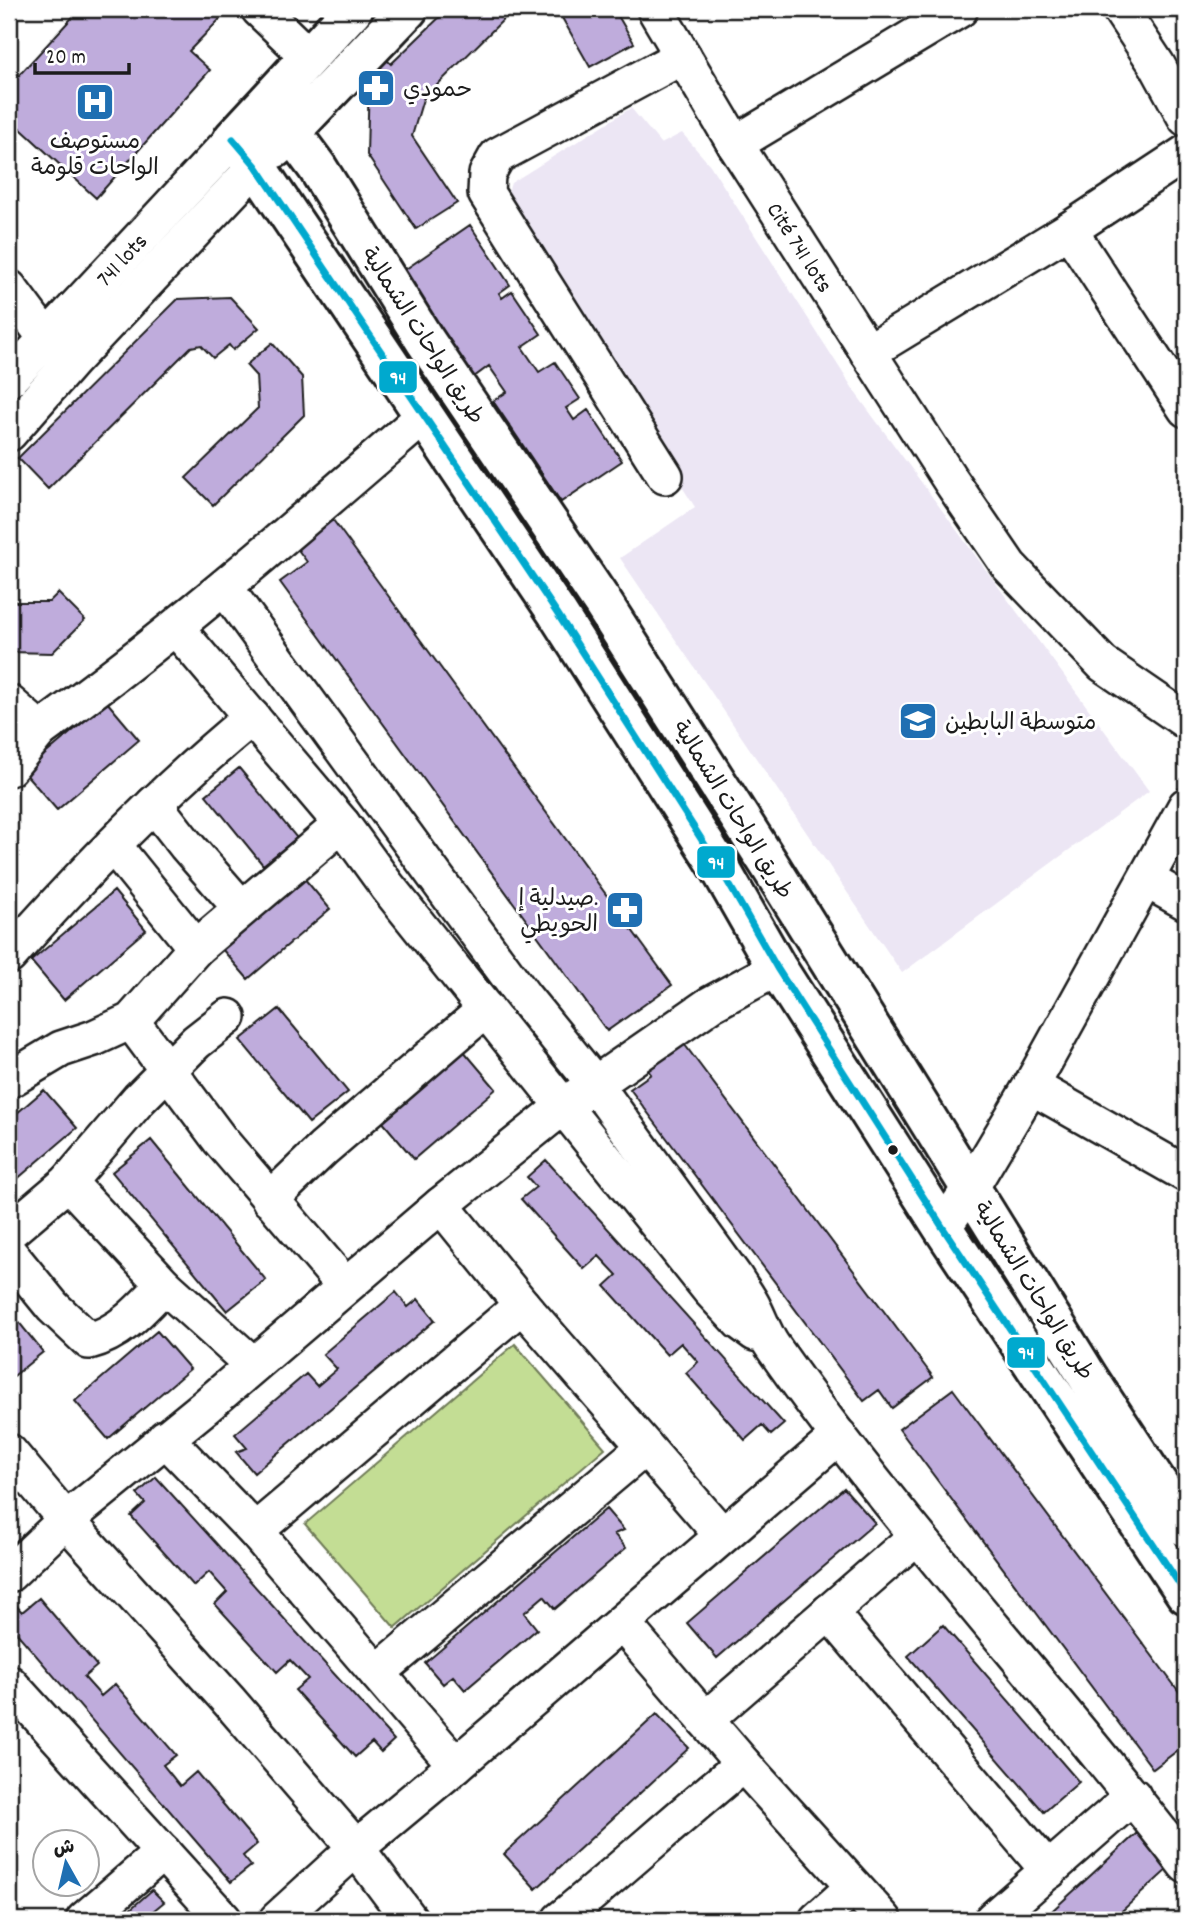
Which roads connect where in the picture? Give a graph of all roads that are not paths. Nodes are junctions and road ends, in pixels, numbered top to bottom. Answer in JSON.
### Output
{"nodes":[{"id":1,"x":259,"y":9,"type":"edge"},
{"id":2,"x":353,"y":9,"type":"edge"},
{"id":3,"x":408,"y":9,"type":"edge"},
{"id":4,"x":655,"y":9,"type":"edge"},
{"id":5,"x":960,"y":9,"type":"edge"},
{"id":6,"x":1119,"y":9,"type":"edge"},
{"id":7,"x":683,"y":56,"type":"junction"},
{"id":8,"x":309,"y":57,"type":"junction"},
{"id":9,"x":268,"y":101,"type":"junction"},
{"id":10,"x":1186,"y":118,"type":"edge"},
{"id":11,"x":293,"y":132,"type":"junction"},
{"id":12,"x":735,"y":144,"type":"junction"},
{"id":13,"x":244,"y":153,"type":"junction"},
{"id":14,"x":1186,"y":153,"type":"edge"},
{"id":15,"x":1069,"y":230,"type":"junction"},
{"id":16,"x":9,"y":288,"type":"edge"},
{"id":17,"x":46,"y":338,"type":"junction"},
{"id":18,"x":868,"y":352,"type":"junction"},
{"id":19,"x":72,"y":361,"type":"junction"},
{"id":20,"x":9,"y":379,"type":"edge"},
{"id":21,"x":1186,"y":409,"type":"edge"},
{"id":22,"x":423,"y":417,"type":"junction"},
{"id":23,"x":9,"y":433,"type":"edge"},
{"id":24,"x":665,"y":476,"type":"dead end"},
{"id":25,"x":225,"y":588,"type":"junction"},
{"id":26,"x":176,"y":628,"type":"junction"},
{"id":27,"x":9,"y":703,"type":"edge"},
{"id":28,"x":251,"y":718,"type":"junction"},
{"id":29,"x":1186,"y":721,"type":"edge"},
{"id":30,"x":40,"y":730,"type":"junction"},
{"id":31,"x":9,"y":768,"type":"edge"},
{"id":32,"x":154,"y":804,"type":"junction"},
{"id":33,"x":1186,"y":806,"type":"edge"},
{"id":34,"x":342,"y":824,"type":"junction"},
{"id":35,"x":113,"y":845,"type":"junction"},
{"id":36,"x":1147,"y":880,"type":"junction"},
{"id":37,"x":1186,"y":902,"type":"edge"},
{"id":38,"x":241,"y":908,"type":"junction"},
{"id":39,"x":196,"y":948,"type":"junction"},
{"id":40,"x":9,"y":956,"type":"edge"},
{"id":41,"x":777,"y":968,"type":"junction"},
{"id":42,"x":486,"y":1009,"type":"junction"},
{"id":43,"x":228,"y":1017,"type":"dead end"},
{"id":44,"x":131,"y":1021,"type":"junction"},
{"id":45,"x":168,"y":1069,"type":"junction"},
{"id":46,"x":9,"y":1080,"type":"edge"},
{"id":47,"x":594,"y":1083,"type":"junction"},
{"id":48,"x":1031,"y":1086,"type":"junction"},
{"id":49,"x":565,"y":1105,"type":"junction"},
{"id":50,"x":1186,"y":1174,"type":"edge"},
{"id":51,"x":68,"y":1182,"type":"junction"},
{"id":52,"x":971,"y":1187,"type":"junction"},
{"id":53,"x":270,"y":1200,"type":"junction"},
{"id":54,"x":441,"y":1205,"type":"junction"},
{"id":55,"x":943,"y":1228,"type":"junction"},
{"id":56,"x":9,"y":1232,"type":"edge"},
{"id":57,"x":9,"y":1253,"type":"edge"},
{"id":58,"x":164,"y":1285,"type":"junction"},
{"id":59,"x":345,"y":1286,"type":"junction"},
{"id":60,"x":523,"y":1305,"type":"junction"},
{"id":61,"x":770,"y":1344,"type":"junction"},
{"id":62,"x":253,"y":1365,"type":"junction"},
{"id":63,"x":839,"y":1436,"type":"junction"},
{"id":64,"x":165,"y":1438,"type":"junction"},
{"id":65,"x":644,"y":1448,"type":"junction"},
{"id":66,"x":9,"y":1452,"type":"edge"},
{"id":67,"x":66,"y":1520,"type":"junction"},
{"id":68,"x":1186,"y":1527,"type":"edge"},
{"id":69,"x":255,"y":1531,"type":"junction"},
{"id":70,"x":722,"y":1535,"type":"junction"},
{"id":71,"x":917,"y":1536,"type":"junction"},
{"id":72,"x":9,"y":1573,"type":"edge"},
{"id":73,"x":1186,"y":1594,"type":"edge"},
{"id":74,"x":829,"y":1612,"type":"junction"},
{"id":75,"x":622,"y":1623,"type":"junction"},
{"id":76,"x":377,"y":1673,"type":"junction"},
{"id":77,"x":9,"y":1683,"type":"edge"},
{"id":78,"x":705,"y":1720,"type":"junction"},
{"id":79,"x":743,"y":1764,"type":"junction"},
{"id":80,"x":456,"y":1765,"type":"junction"},
{"id":81,"x":1133,"y":1796,"type":"junction"},
{"id":82,"x":356,"y":1848,"type":"junction"},
{"id":83,"x":163,"y":1852,"type":"junction"},
{"id":84,"x":1186,"y":1865,"type":"edge"},
{"id":85,"x":1049,"y":1871,"type":"junction"},
{"id":86,"x":854,"y":1887,"type":"junction"},
{"id":87,"x":84,"y":1920,"type":"edge"},
{"id":88,"x":224,"y":1920,"type":"edge"},
{"id":89,"x":277,"y":1920,"type":"edge"},
{"id":90,"x":410,"y":1920,"type":"edge"},
{"id":91,"x":560,"y":1920,"type":"edge"},
{"id":92,"x":817,"y":1920,"type":"edge"},
{"id":93,"x":884,"y":1920,"type":"edge"},
{"id":94,"x":992,"y":1920,"type":"edge"}],
"edges":[{"from":1,"to":8,"type":"street"},
{"from":2,"to":8,"type":"main road"},
{"from":3,"to":11,"type":"main road"},
{"from":4,"to":7,"type":"street","name":"Cité 741 lots"},
{"from":5,"to":12,"type":"street"},
{"from":6,"to":10,"type":"street"},
{"from":7,"to":12,"type":"street","name":"Cité 741 lots"},
{"from":7,"to":24,"type":"street"},
{"from":8,"to":9,"type":"main road"},
{"from":9,"to":11,"type":"main road","name":"طريق الواحات الشمالية"},
{"from":9,"to":13,"type":"main road"},
{"from":11,"to":13,"type":"main road"},
{"from":11,"to":52,"type":"main road","name":"طريق الواحات الشمالية"},
{"from":12,"to":18,"type":"street","name":"Cité 741 lots"},
{"from":13,"to":17,"type":"street","name":"741 lots"},
{"from":13,"to":19,"type":"street"},
{"from":13,"to":22,"type":"main road","name":"طريق الواحات الشمالية"},
{"from":14,"to":15,"type":"street"},
{"from":15,"to":18,"type":"street"},
{"from":15,"to":21,"type":"street"},
{"from":16,"to":17,"type":"street"},
{"from":17,"to":19,"type":"street"},
{"from":17,"to":20,"type":"street","name":"741 lots"},
{"from":18,"to":29,"type":"street","name":"Cité 741 lots"},
{"from":19,"to":23,"type":"street"},
{"from":22,"to":25,"type":"street"},
{"from":22,"to":41,"type":"main road","name":"طريق الواحات الشمالية"},
{"from":25,"to":26,"type":"street"},
{"from":25,"to":47,"type":"street"},
{"from":26,"to":28,"type":"street"},
{"from":26,"to":30,"type":"street"},
{"from":27,"to":30,"type":"street"},
{"from":28,"to":32,"type":"street"},
{"from":28,"to":34,"type":"street"},
{"from":30,"to":31,"type":"street"},
{"from":32,"to":35,"type":"street"},
{"from":32,"to":38,"type":"street"},
{"from":33,"to":36,"type":"street"},
{"from":34,"to":38,"type":"street"},
{"from":34,"to":42,"type":"street"},
{"from":35,"to":39,"type":"street"},
{"from":35,"to":40,"type":"street"},
{"from":36,"to":37,"type":"street"},
{"from":36,"to":48,"type":"street"},
{"from":38,"to":39,"type":"street"},
{"from":39,"to":44,"type":"street"},
{"from":41,"to":47,"type":"street"},
{"from":41,"to":55,"type":"main road","name":"طريق الواحات الشمالية"},
{"from":42,"to":49,"type":"street"},
{"from":42,"to":53,"type":"street"},
{"from":43,"to":45,"type":"street"},
{"from":44,"to":45,"type":"street"},
{"from":44,"to":46,"type":"street"},
{"from":45,"to":51,"type":"street"},
{"from":45,"to":53,"type":"street"},
{"from":47,"to":49,"type":"street"},
{"from":47,"to":61,"type":"street"},
{"from":48,"to":50,"type":"street"},
{"from":48,"to":52,"type":"street"},
{"from":49,"to":54,"type":"street"},
{"from":49,"to":61,"type":"street"},
{"from":51,"to":56,"type":"street"},
{"from":51,"to":58,"type":"street"},
{"from":52,"to":55,"type":"street"},
{"from":52,"to":68,"type":"main road","name":"طريق الواحات الشمالية"},
{"from":53,"to":59,"type":"street"},
{"from":54,"to":59,"type":"street"},
{"from":54,"to":60,"type":"street"},
{"from":55,"to":73,"type":"main road","name":"طريق الواحات الشمالية"},
{"from":57,"to":58,"type":"street"},
{"from":58,"to":62,"type":"street"},
{"from":59,"to":62,"type":"street"},
{"from":60,"to":65,"type":"street"},
{"from":60,"to":69,"type":"street"},
{"from":61,"to":63,"type":"street"},
{"from":62,"to":64,"type":"street"},
{"from":63,"to":70,"type":"street"},
{"from":63,"to":71,"type":"street"},
{"from":64,"to":67,"type":"street"},
{"from":64,"to":69,"type":"street"},
{"from":65,"to":70,"type":"street"},
{"from":65,"to":76,"type":"street"},
{"from":66,"to":67,"type":"street"},
{"from":67,"to":72,"type":"street"},
{"from":67,"to":82,"type":"street"},
{"from":69,"to":76,"type":"street"},
{"from":70,"to":75,"type":"street"},
{"from":71,"to":74,"type":"street"},
{"from":71,"to":81,"type":"street"},
{"from":74,"to":78,"type":"street"},
{"from":74,"to":85,"type":"street"},
{"from":75,"to":78,"type":"street"},
{"from":75,"to":80,"type":"street"},
{"from":76,"to":80,"type":"street"},
{"from":77,"to":83,"type":"street"},
{"from":78,"to":79,"type":"street"},
{"from":79,"to":86,"type":"street"},
{"from":79,"to":91,"type":"street"},
{"from":80,"to":82,"type":"street"},
{"from":81,"to":84,"type":"street"},
{"from":81,"to":85,"type":"street"},
{"from":82,"to":89,"type":"street"},
{"from":82,"to":90,"type":"street"},
{"from":83,"to":87,"type":"street"},
{"from":83,"to":88,"type":"street"},
{"from":85,"to":94,"type":"street"},
{"from":86,"to":92,"type":"street"},
{"from":86,"to":93,"type":"street"}]}
